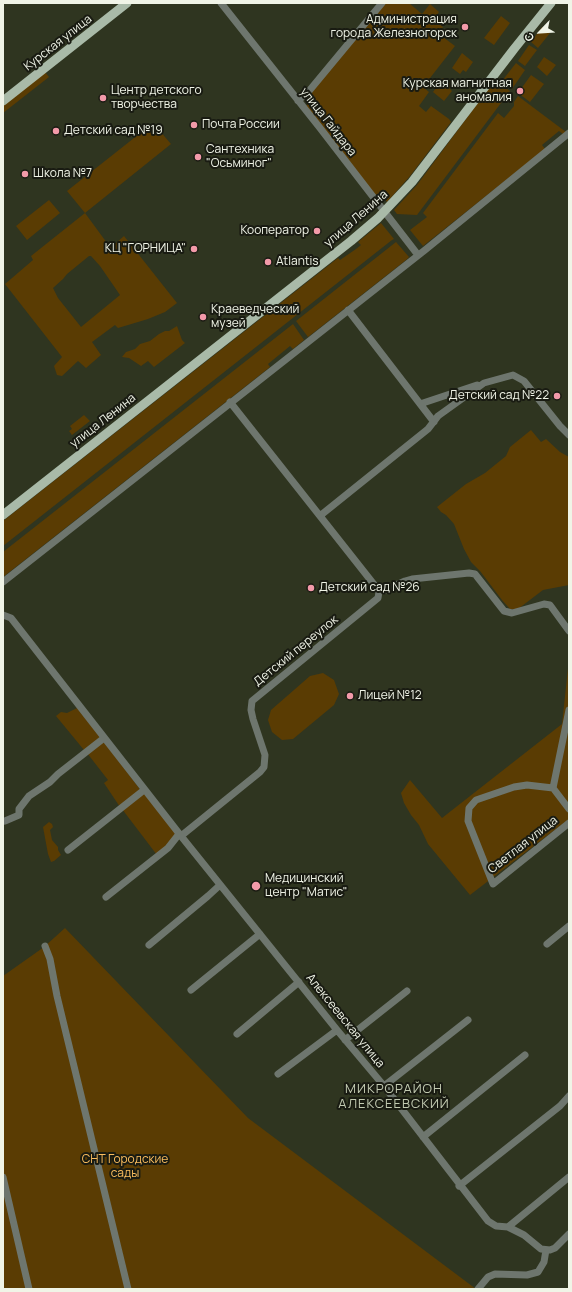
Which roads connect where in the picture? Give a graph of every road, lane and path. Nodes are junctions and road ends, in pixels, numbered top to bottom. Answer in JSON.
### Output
{"nodes":[{"id":1,"x":127,"y":3,"type":"edge"},
{"id":2,"x":221,"y":3,"type":"edge"},
{"id":3,"x":382,"y":3,"type":"edge"},
{"id":4,"x":551,"y":3,"type":"edge"},
{"id":5,"x":3,"y":101,"type":"edge"},
{"id":6,"x":298,"y":101,"type":"junction"},
{"id":7,"x":569,"y":133,"type":"edge"},
{"id":8,"x":384,"y":212,"type":"junction"},
{"id":9,"x":418,"y":255,"type":"junction"},
{"id":10,"x":348,"y":310,"type":"junction"},
{"id":11,"x":484,"y":383,"type":"junction"},
{"id":12,"x":230,"y":402,"type":"junction"},
{"id":13,"x":420,"y":404,"type":"junction"},
{"id":14,"x":434,"y":422,"type":"junction"},
{"id":15,"x":569,"y":435,"type":"edge"},
{"id":16,"x":3,"y":515,"type":"edge"},
{"id":17,"x":320,"y":515,"type":"junction"},
{"id":18,"x":3,"y":582,"type":"edge"},
{"id":19,"x":376,"y":586,"type":"junction"},
{"id":20,"x":3,"y":615,"type":"edge"},
{"id":21,"x":569,"y":631,"type":"edge"},
{"id":22,"x":569,"y":710,"type":"edge"},
{"id":23,"x":104,"y":738,"type":"junction"},
{"id":24,"x":553,"y":788,"type":"junction"},
{"id":25,"x":144,"y":790,"type":"junction"},
{"id":26,"x":569,"y":809,"type":"edge"},
{"id":27,"x":5,"y":821,"type":"dead end"},
{"id":28,"x":569,"y":823,"type":"edge"},
{"id":29,"x":180,"y":835,"type":"junction"},
{"id":30,"x":68,"y":850,"type":"dead end"},
{"id":31,"x":220,"y":885,"type":"junction"},
{"id":32,"x":106,"y":897,"type":"dead end"},
{"id":33,"x":569,"y":926,"type":"edge"},
{"id":34,"x":260,"y":934,"type":"junction"},
{"id":35,"x":547,"y":944,"type":"dead end"},
{"id":36,"x":149,"y":945,"type":"dead end"},
{"id":37,"x":45,"y":946,"type":"dead end"},
{"id":38,"x":299,"y":982,"type":"junction"},
{"id":39,"x":190,"y":990,"type":"dead end"},
{"id":40,"x":406,"y":991,"type":"dead end"},
{"id":41,"x":468,"y":1020,"type":"dead end"},
{"id":42,"x":337,"y":1030,"type":"junction"},
{"id":43,"x":236,"y":1034,"type":"dead end"},
{"id":44,"x":345,"y":1040,"type":"junction"},
{"id":45,"x":525,"y":1055,"type":"dead end"},
{"id":46,"x":278,"y":1074,"type":"dead end"},
{"id":47,"x":384,"y":1086,"type":"junction"},
{"id":48,"x":569,"y":1096,"type":"edge"},
{"id":49,"x":423,"y":1137,"type":"junction"},
{"id":50,"x":3,"y":1177,"type":"edge"},
{"id":51,"x":569,"y":1177,"type":"edge"},
{"id":52,"x":460,"y":1186,"type":"junction"},
{"id":53,"x":508,"y":1227,"type":"junction"},
{"id":54,"x":568,"y":1236,"type":"edge"},
{"id":55,"x":546,"y":1250,"type":"junction"},
{"id":56,"x":30,"y":1289,"type":"edge"},
{"id":57,"x":128,"y":1289,"type":"edge"},
{"id":58,"x":478,"y":1289,"type":"edge"}],
"edges":[{"from":1,"to":5,"type":"main road","name":"Курская улица"},
{"from":2,"to":6,"type":"street","name":"улица Гайдара"},
{"from":3,"to":6,"type":"street"},
{"from":4,"to":8,"type":"main road","name":"улица Ленина"},
{"from":6,"to":8,"type":"street","name":"улица Гайдара"},
{"from":7,"to":9,"type":"street"},
{"from":8,"to":9,"type":"street","name":"улица Гайдара"},
{"from":8,"to":16,"type":"main road","name":"улица Ленина"},
{"from":9,"to":10,"type":"street"},
{"from":10,"to":12,"type":"street"},
{"from":10,"to":13,"type":"street"},
{"from":11,"to":13,"type":"street"},
{"from":11,"to":14,"type":"street"},
{"from":11,"to":15,"type":"street"},
{"from":12,"to":17,"type":"street"},
{"from":12,"to":18,"type":"street"},
{"from":13,"to":14,"type":"street"},
{"from":14,"to":17,"type":"street"},
{"from":17,"to":19,"type":"street"},
{"from":19,"to":21,"type":"street"},
{"from":19,"to":29,"type":"street","name":"Детский переулок"},
{"from":20,"to":23,"type":"street"},
{"from":22,"to":24,"type":"street"},
{"from":23,"to":25,"type":"street"},
{"from":23,"to":27,"type":"street"},
{"from":24,"to":26,"type":"street"},
{"from":24,"to":28,"type":"street","name":"Светлая улица"},
{"from":25,"to":29,"type":"street"},
{"from":25,"to":30,"type":"street"},
{"from":29,"to":31,"type":"street","name":"Алексеевская улица"},
{"from":29,"to":32,"type":"street"},
{"from":31,"to":34,"type":"street","name":"Алексеевская улица"},
{"from":31,"to":36,"type":"street"},
{"from":33,"to":35,"type":"street"},
{"from":34,"to":38,"type":"street","name":"Алексеевская улица"},
{"from":34,"to":39,"type":"street"},
{"from":37,"to":57,"type":"street"},
{"from":38,"to":42,"type":"street","name":"Алексеевская улица"},
{"from":38,"to":43,"type":"street"},
{"from":40,"to":44,"type":"street"},
{"from":41,"to":47,"type":"street"},
{"from":42,"to":44,"type":"street","name":"Алексеевская улица"},
{"from":42,"to":46,"type":"street"},
{"from":44,"to":47,"type":"street","name":"Алексеевская улица"},
{"from":45,"to":49,"type":"street"},
{"from":47,"to":49,"type":"street","name":"Алексеевская улица"},
{"from":48,"to":52,"type":"street"},
{"from":49,"to":52,"type":"street","name":"Алексеевская улица"},
{"from":50,"to":56,"type":"street"},
{"from":51,"to":53,"type":"street"},
{"from":52,"to":53,"type":"street","name":"Алексеевская улица"},
{"from":53,"to":55,"type":"street","name":"Алексеевская улица"},
{"from":54,"to":55,"type":"street"},
{"from":55,"to":58,"type":"street"}]}
